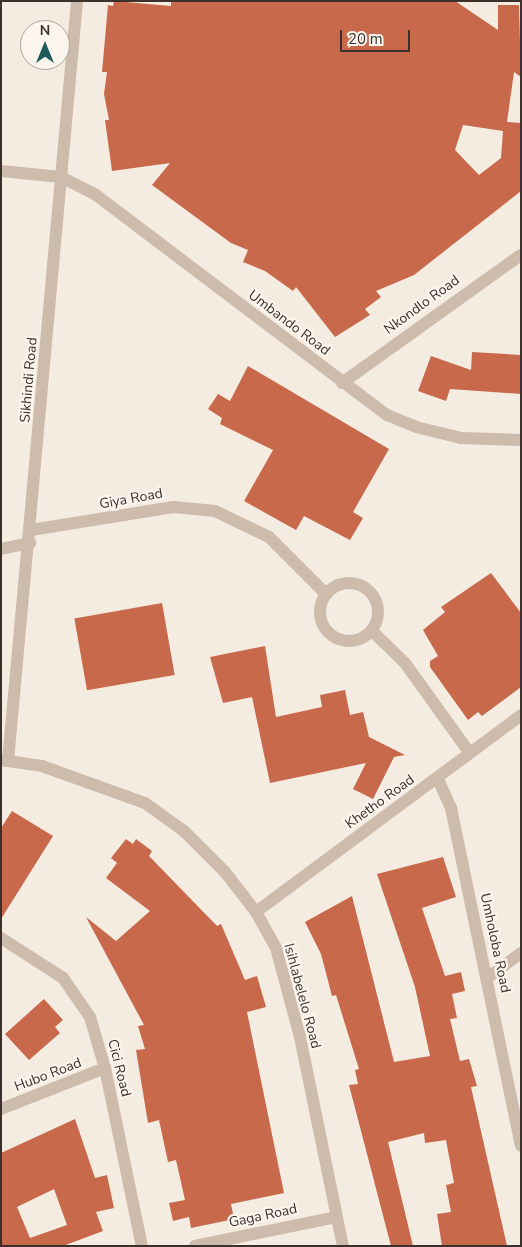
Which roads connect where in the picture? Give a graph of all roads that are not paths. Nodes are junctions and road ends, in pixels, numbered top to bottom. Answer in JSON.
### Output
{"nodes":[{"id":1,"x":77,"y":1,"type":"edge"},
{"id":2,"x":1,"y":171,"type":"edge"},
{"id":3,"x":61,"y":177,"type":"junction"},
{"id":4,"x":521,"y":255,"type":"edge"},
{"id":5,"x":342,"y":383,"type":"junction"},
{"id":6,"x":521,"y":440,"type":"edge"},
{"id":7,"x":31,"y":530,"type":"junction"},
{"id":8,"x":30,"y":544,"type":"junction"},
{"id":9,"x":1,"y":549,"type":"edge"},
{"id":10,"x":326,"y":594,"type":"junction"},
{"id":11,"x":372,"y":631,"type":"junction"},
{"id":12,"x":521,"y":715,"type":"edge"},
{"id":13,"x":469,"y":752,"type":"junction"},
{"id":14,"x":5,"y":760,"type":"edge"},
{"id":15,"x":438,"y":779,"type":"junction"},
{"id":16,"x":256,"y":912,"type":"junction"},
{"id":17,"x":1,"y":938,"type":"edge"},
{"id":18,"x":521,"y":953,"type":"edge"},
{"id":19,"x":487,"y":978,"type":"junction"},
{"id":20,"x":105,"y":1068,"type":"junction"},
{"id":21,"x":1,"y":1109,"type":"edge"},
{"id":22,"x":521,"y":1146,"type":"edge"},
{"id":23,"x":336,"y":1216,"type":"junction"},
{"id":24,"x":142,"y":1246,"type":"edge"},
{"id":25,"x":195,"y":1246,"type":"edge"},
{"id":26,"x":342,"y":1246,"type":"edge"}],
"edges":[{"from":1,"to":3,"type":"street","name":"Sikhindi Road"},
{"from":2,"to":3,"type":"street"},
{"from":3,"to":5,"type":"street","name":"Umbando Road"},
{"from":3,"to":7,"type":"street","name":"Sikhindi Road"},
{"from":4,"to":5,"type":"street","name":"Nkondlo Road"},
{"from":5,"to":6,"type":"street","name":"Umbando Road"},
{"from":7,"to":8,"type":"street","name":"Sikhindi Road"},
{"from":7,"to":10,"type":"street","name":"Giya Road"},
{"from":8,"to":9,"type":"street"},
{"from":8,"to":14,"type":"street","name":"Sikhindi Road"},
{"from":10,"to":11,"type":"street"},
{"from":10,"to":11,"type":"street"},
{"from":11,"to":13,"type":"street"},
{"from":12,"to":13,"type":"street","name":"Khetho Road"},
{"from":13,"to":15,"type":"street","name":"Khetho Road"},
{"from":14,"to":16,"type":"street","name":"Isihlabelelo Road"},
{"from":15,"to":16,"type":"street","name":"Khetho Road"},
{"from":15,"to":19,"type":"street","name":"Umholoba Road"},
{"from":16,"to":23,"type":"street","name":"Isihlabelelo Road"},
{"from":17,"to":20,"type":"street","name":"Cici Road"},
{"from":18,"to":19,"type":"street"},
{"from":19,"to":22,"type":"street","name":"Umholoba Road"},
{"from":20,"to":21,"type":"street","name":"Hubo Road"},
{"from":20,"to":24,"type":"street","name":"Cici Road"},
{"from":23,"to":25,"type":"street","name":"Gaga Road"},
{"from":23,"to":26,"type":"street","name":"Isihlabelelo Road"}]}
